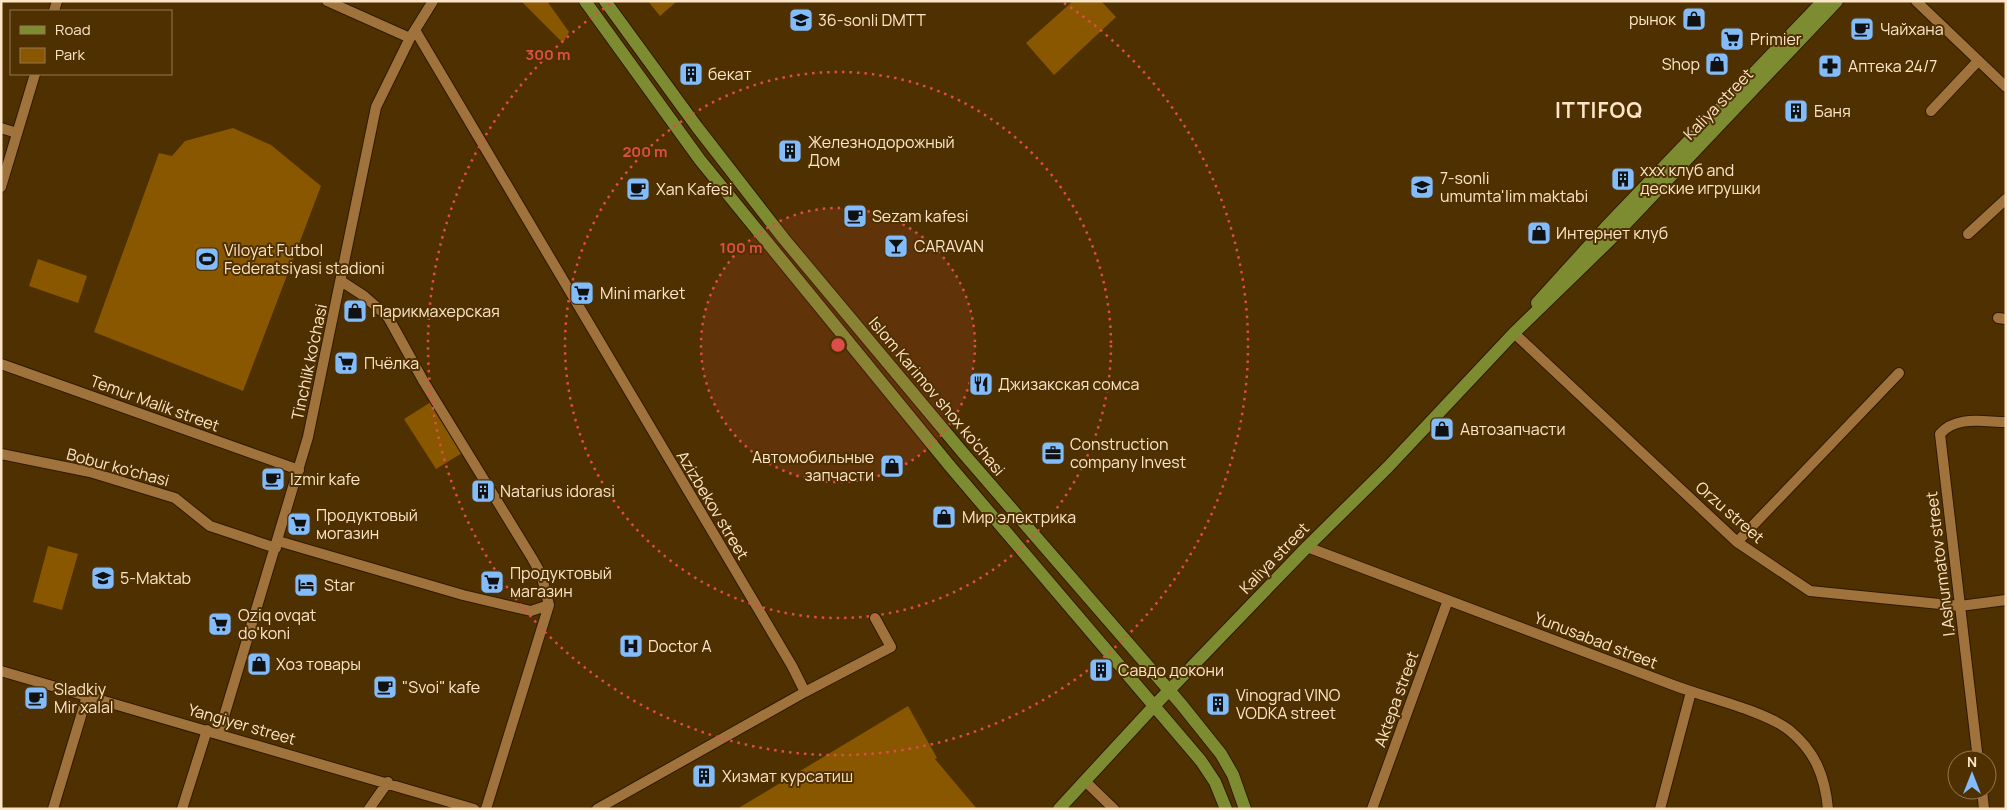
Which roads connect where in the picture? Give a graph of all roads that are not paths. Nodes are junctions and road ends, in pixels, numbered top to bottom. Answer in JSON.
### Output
{"nodes":[{"id":1,"x":327,"y":1,"type":"edge"},
{"id":2,"x":433,"y":1,"type":"edge"},
{"id":3,"x":585,"y":1,"type":"edge"},
{"id":4,"x":605,"y":1,"type":"edge"},
{"id":5,"x":1823,"y":1,"type":"edge"},
{"id":6,"x":1837,"y":1,"type":"edge"},
{"id":7,"x":1916,"y":1,"type":"edge"},
{"id":8,"x":413,"y":34,"type":"junction"},
{"id":9,"x":1978,"y":61,"type":"junction"},
{"id":10,"x":35,"y":75,"type":"edge"},
{"id":11,"x":2006,"y":87,"type":"edge"},
{"id":12,"x":1931,"y":111,"type":"dead end"},
{"id":13,"x":1,"y":128,"type":"edge"},
{"id":14,"x":17,"y":133,"type":"junction"},
{"id":15,"x":1,"y":187,"type":"edge"},
{"id":16,"x":2006,"y":199,"type":"edge"},
{"id":17,"x":1968,"y":234,"type":"dead end"},
{"id":18,"x":818,"y":280,"type":"junction"},
{"id":19,"x":341,"y":281,"type":"junction"},
{"id":20,"x":804,"y":288,"type":"junction"},
{"id":21,"x":1514,"y":333,"type":"junction"},
{"id":22,"x":1,"y":364,"type":"edge"},
{"id":23,"x":1898,"y":373,"type":"dead end"},
{"id":24,"x":2006,"y":422,"type":"edge"},
{"id":25,"x":1,"y":454,"type":"edge"},
{"id":26,"x":299,"y":470,"type":"junction"},
{"id":27,"x":1737,"y":542,"type":"junction"},
{"id":28,"x":277,"y":545,"type":"junction"},
{"id":29,"x":1307,"y":547,"type":"junction"},
{"id":30,"x":1448,"y":600,"type":"junction"},
{"id":31,"x":2006,"y":600,"type":"edge"},
{"id":32,"x":549,"y":605,"type":"junction"},
{"id":33,"x":1960,"y":606,"type":"junction"},
{"id":34,"x":876,"y":618,"type":"dead end"},
{"id":35,"x":1,"y":671,"type":"edge"},
{"id":36,"x":805,"y":692,"type":"junction"},
{"id":37,"x":1169,"y":692,"type":"junction"},
{"id":38,"x":1691,"y":692,"type":"junction"},
{"id":39,"x":87,"y":696,"type":"junction"},
{"id":40,"x":1155,"y":705,"type":"junction"},
{"id":41,"x":207,"y":730,"type":"junction"},
{"id":42,"x":219,"y":733,"type":"junction"},
{"id":43,"x":1977,"y":750,"type":"edge"},
{"id":44,"x":1085,"y":781,"type":"junction"},
{"id":45,"x":388,"y":782,"type":"junction"},
{"id":46,"x":53,"y":809,"type":"edge"},
{"id":47,"x":182,"y":809,"type":"edge"},
{"id":48,"x":369,"y":809,"type":"edge"},
{"id":49,"x":474,"y":809,"type":"edge"},
{"id":50,"x":486,"y":809,"type":"edge"},
{"id":51,"x":597,"y":809,"type":"edge"},
{"id":52,"x":1059,"y":809,"type":"edge"},
{"id":53,"x":1114,"y":809,"type":"edge"},
{"id":54,"x":1226,"y":809,"type":"edge"},
{"id":55,"x":1245,"y":809,"type":"edge"},
{"id":56,"x":1372,"y":809,"type":"edge"},
{"id":57,"x":1660,"y":809,"type":"edge"},
{"id":58,"x":1828,"y":809,"type":"edge"}],
"edges":[{"from":1,"to":8,"type":"street"},
{"from":2,"to":8,"type":"street","name":"Tinchlik ko'chasi"},
{"from":3,"to":20,"type":"main road","name":"Islom Karimov shox ko'chasi"},
{"from":4,"to":18,"type":"main road","name":"Islom Karimov shox ko'chasi"},
{"from":5,"to":21,"type":"main road","name":"Kaliya street"},
{"from":6,"to":21,"type":"main road","name":"Kaliya street"},
{"from":7,"to":9,"type":"street"},
{"from":8,"to":19,"type":"street","name":"Tinchlik ko'chasi"},
{"from":8,"to":36,"type":"street","name":"Azizbekov street"},
{"from":9,"to":11,"type":"street"},
{"from":9,"to":12,"type":"street"},
{"from":10,"to":14,"type":"street"},
{"from":13,"to":14,"type":"street"},
{"from":14,"to":15,"type":"street"},
{"from":16,"to":17,"type":"street"},
{"from":18,"to":20,"type":"main road"},
{"from":18,"to":37,"type":"main road","name":"Islom Karimov shox ko'chasi"},
{"from":19,"to":26,"type":"street","name":"Tinchlik ko'chasi"},
{"from":19,"to":32,"type":"street"},
{"from":20,"to":40,"type":"main road","name":"Islom Karimov shox ko'chasi"},
{"from":21,"to":27,"type":"street","name":"Orzu street"},
{"from":21,"to":29,"type":"main road","name":"Kaliya street"},
{"from":22,"to":26,"type":"street","name":"Temur Malik street"},
{"from":23,"to":27,"type":"street"},
{"from":24,"to":33,"type":"street","name":"I.Ashurmatov street"},
{"from":25,"to":28,"type":"street","name":"Bobur ko'chasi"},
{"from":26,"to":28,"type":"street","name":"Tinchlik ko'chasi"},
{"from":27,"to":33,"type":"street","name":"Orzu street"},
{"from":28,"to":32,"type":"street"},
{"from":28,"to":42,"type":"street","name":"Tinchlik ko'chasi"},
{"from":29,"to":30,"type":"street","name":"Yunusabad street"},
{"from":29,"to":37,"type":"main road","name":"Kaliya street"},
{"from":30,"to":38,"type":"street","name":"Yunusabad street"},
{"from":30,"to":56,"type":"street","name":"Aktepa street"},
{"from":31,"to":33,"type":"street","name":"Orzu street"},
{"from":32,"to":50,"type":"street"},
{"from":33,"to":43,"type":"street","name":"I.Ashurmatov street"},
{"from":34,"to":36,"type":"street"},
{"from":35,"to":39,"type":"street","name":"Yangiyer street"},
{"from":36,"to":51,"type":"street"},
{"from":37,"to":40,"type":"main road","name":"Kaliya street"},
{"from":37,"to":55,"type":"main road","name":"Islom Karimov shox ko'chasi"},
{"from":38,"to":57,"type":"street"},
{"from":38,"to":58,"type":"street","name":"Yunusabad street"},
{"from":39,"to":41,"type":"street","name":"Yangiyer street"},
{"from":39,"to":46,"type":"street"},
{"from":40,"to":44,"type":"main road","name":"Kaliya street"},
{"from":40,"to":54,"type":"main road","name":"Islom Karimov shox ko'chasi"},
{"from":41,"to":42,"type":"street","name":"Yangiyer street"},
{"from":41,"to":47,"type":"street"},
{"from":42,"to":45,"type":"street","name":"Yangiyer street"},
{"from":44,"to":52,"type":"main road","name":"Kaliya street"},
{"from":44,"to":53,"type":"street"},
{"from":45,"to":48,"type":"street"},
{"from":45,"to":49,"type":"street","name":"Yangiyer street"}]}
